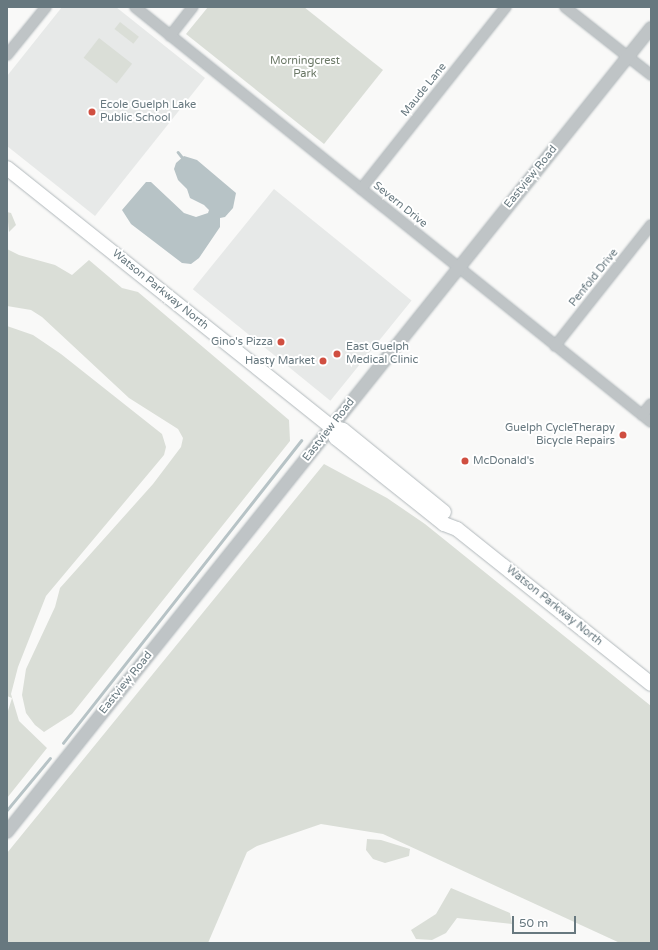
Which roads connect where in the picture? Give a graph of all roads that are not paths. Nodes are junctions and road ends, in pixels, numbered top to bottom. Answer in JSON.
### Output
{"nodes":[{"id":1,"x":46,"y":7,"type":"edge"},
{"id":2,"x":135,"y":7,"type":"edge"},
{"id":3,"x":193,"y":7,"type":"edge"},
{"id":4,"x":506,"y":7,"type":"edge"},
{"id":5,"x":566,"y":7,"type":"edge"},
{"id":6,"x":651,"y":28,"type":"edge"},
{"id":7,"x":170,"y":36,"type":"junction"},
{"id":8,"x":7,"y":55,"type":"edge"},
{"id":9,"x":628,"y":56,"type":"junction"},
{"id":10,"x":651,"y":75,"type":"edge"},
{"id":11,"x":7,"y":168,"type":"edge"},
{"id":12,"x":361,"y":189,"type":"junction"},
{"id":13,"x":651,"y":225,"type":"edge"},
{"id":14,"x":458,"y":268,"type":"junction"},
{"id":15,"x":555,"y":346,"type":"junction"},
{"id":16,"x":651,"y":404,"type":"edge"},
{"id":17,"x":642,"y":415,"type":"junction"},
{"id":18,"x":651,"y":422,"type":"edge"},
{"id":19,"x":331,"y":427,"type":"junction"},
{"id":20,"x":651,"y":684,"type":"edge"},
{"id":21,"x":7,"y":832,"type":"edge"}],
"edges":[{"from":1,"to":8,"type":"street"},
{"from":2,"to":7,"type":"street","name":"Severn Drive"},
{"from":3,"to":7,"type":"street"},
{"from":4,"to":12,"type":"street","name":"Maude Lane"},
{"from":5,"to":9,"type":"street"},
{"from":6,"to":9,"type":"street","name":"Eastview Road"},
{"from":7,"to":12,"type":"street","name":"Severn Drive"},
{"from":9,"to":10,"type":"street"},
{"from":9,"to":14,"type":"street","name":"Eastview Road"},
{"from":11,"to":19,"type":"main road","name":"Watson Parkway North"},
{"from":12,"to":14,"type":"street","name":"Severn Drive"},
{"from":13,"to":15,"type":"street","name":"Penfold Drive"},
{"from":14,"to":15,"type":"street","name":"Severn Drive"},
{"from":14,"to":19,"type":"street","name":"Eastview Road"},
{"from":15,"to":17,"type":"street","name":"Severn Drive"},
{"from":16,"to":17,"type":"street"},
{"from":17,"to":18,"type":"street","name":"Severn Drive"},
{"from":19,"to":20,"type":"main road","name":"Watson Parkway North"},
{"from":19,"to":21,"type":"street","name":"Eastview Road"}]}
